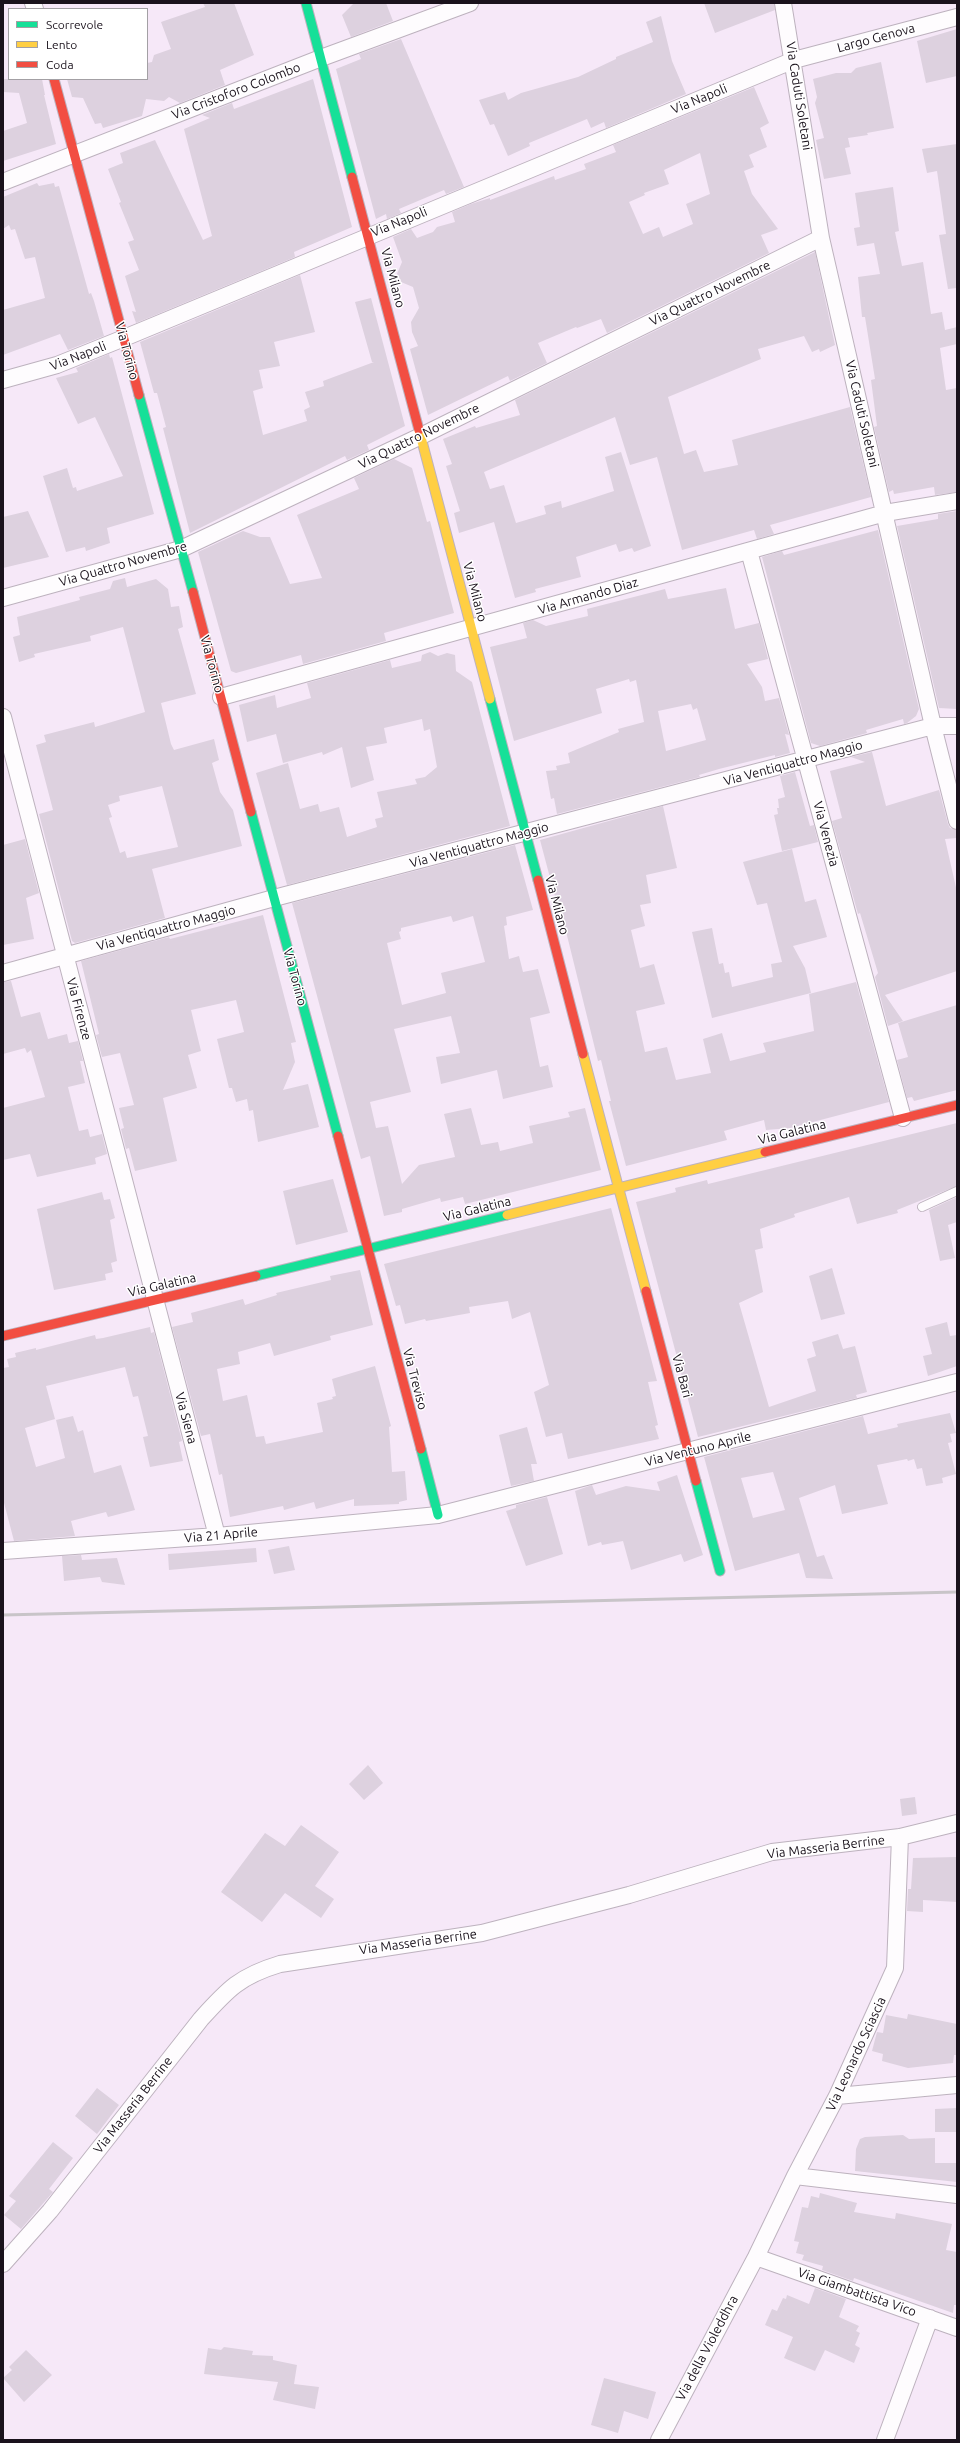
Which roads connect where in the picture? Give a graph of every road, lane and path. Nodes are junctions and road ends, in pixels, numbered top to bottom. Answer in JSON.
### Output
{"nodes":[{"id":1,"x":306,"y":3,"type":"edge"},
{"id":2,"x":470,"y":3,"type":"edge"},
{"id":3,"x":783,"y":3,"type":"edge"},
{"id":4,"x":957,"y":17,"type":"edge"},
{"id":5,"x":321,"y":58,"type":"junction"},
{"id":6,"x":794,"y":60,"type":"junction"},
{"id":7,"x":54,"y":80,"type":"edge"},
{"id":8,"x":74,"y":154,"type":"junction"},
{"id":9,"x":3,"y":182,"type":"edge"},
{"id":10,"x":368,"y":235,"type":"junction"},
{"id":11,"x":821,"y":238,"type":"junction"},
{"id":12,"x":124,"y":338,"type":"junction"},
{"id":13,"x":3,"y":380,"type":"edge"},
{"id":14,"x":421,"y":436,"type":"junction"},
{"id":15,"x":957,"y":501,"type":"edge"},
{"id":16,"x":885,"y":513,"type":"junction"},
{"id":17,"x":181,"y":549,"type":"junction"},
{"id":18,"x":749,"y":551,"type":"junction"},
{"id":19,"x":3,"y":598,"type":"edge"},
{"id":20,"x":471,"y":628,"type":"junction"},
{"id":21,"x":221,"y":697,"type":"junction"},
{"id":22,"x":3,"y":717,"type":"edge"},
{"id":23,"x":933,"y":726,"type":"junction"},
{"id":24,"x":957,"y":726,"type":"edge"},
{"id":25,"x":806,"y":759,"type":"junction"},
{"id":26,"x":957,"y":821,"type":"edge"},
{"id":27,"x":525,"y":834,"type":"junction"},
{"id":28,"x":274,"y":898,"type":"junction"},
{"id":29,"x":65,"y":956,"type":"junction"},
{"id":30,"x":3,"y":973,"type":"edge"},
{"id":31,"x":957,"y":1105,"type":"edge"},
{"id":32,"x":903,"y":1118,"type":"junction"},
{"id":33,"x":618,"y":1187,"type":"junction"},
{"id":34,"x":957,"y":1191,"type":"edge"},
{"id":35,"x":922,"y":1207,"type":"dead end"},
{"id":36,"x":367,"y":1250,"type":"junction"},
{"id":37,"x":156,"y":1300,"type":"junction"},
{"id":38,"x":3,"y":1336,"type":"edge"},
{"id":39,"x":957,"y":1382,"type":"edge"},
{"id":40,"x":689,"y":1451,"type":"junction"},
{"id":41,"x":438,"y":1515,"type":"junction"},
{"id":42,"x":217,"y":1536,"type":"junction"},
{"id":43,"x":3,"y":1550,"type":"edge"},
{"id":44,"x":720,"y":1571,"type":"dead end"},
{"id":45,"x":957,"y":1823,"type":"edge"},
{"id":46,"x":900,"y":1838,"type":"junction"},
{"id":47,"x":957,"y":2085,"type":"edge"},
{"id":48,"x":837,"y":2096,"type":"junction"},
{"id":49,"x":795,"y":2176,"type":"junction"},
{"id":50,"x":957,"y":2195,"type":"edge"},
{"id":51,"x":756,"y":2257,"type":"junction"},
{"id":52,"x":3,"y":2264,"type":"edge"},
{"id":53,"x":930,"y":2318,"type":"junction"},
{"id":54,"x":957,"y":2328,"type":"edge"},
{"id":55,"x":659,"y":2440,"type":"edge"},
{"id":56,"x":885,"y":2440,"type":"edge"}],
"edges":[{"from":1,"to":5,"type":"street","name":"Via Milano"},
{"from":2,"to":5,"type":"street","name":"Via Cristoforo Colombo"},
{"from":3,"to":6,"type":"street","name":"Via Caduti Soletani"},
{"from":4,"to":6,"type":"street","name":"Largo Genova"},
{"from":5,"to":8,"type":"street","name":"Via Cristoforo Colombo"},
{"from":5,"to":10,"type":"street","name":"Via Milano"},
{"from":6,"to":10,"type":"street","name":"Via Napoli"},
{"from":6,"to":11,"type":"street","name":"Via Caduti Soletani"},
{"from":7,"to":8,"type":"street","name":"Via Torino"},
{"from":8,"to":9,"type":"street","name":"Via Cristoforo Colombo"},
{"from":8,"to":12,"type":"street","name":"Via Torino"},
{"from":10,"to":12,"type":"street","name":"Via Napoli"},
{"from":10,"to":14,"type":"street","name":"Via Milano"},
{"from":11,"to":14,"type":"street","name":"Via Quattro Novembre"},
{"from":11,"to":16,"type":"street","name":"Via Caduti Soletani"},
{"from":12,"to":13,"type":"street","name":"Via Napoli"},
{"from":12,"to":17,"type":"street","name":"Via Torino"},
{"from":14,"to":17,"type":"street","name":"Via Quattro Novembre"},
{"from":14,"to":20,"type":"street","name":"Via Milano"},
{"from":15,"to":16,"type":"street","name":"Via Armando Diaz"},
{"from":16,"to":18,"type":"street","name":"Via Armando Diaz"},
{"from":16,"to":23,"type":"street","name":"Via Caduti Soletani"},
{"from":17,"to":19,"type":"street","name":"Via Quattro Novembre"},
{"from":17,"to":21,"type":"street","name":"Via Torino"},
{"from":18,"to":20,"type":"street","name":"Via Armando Diaz"},
{"from":18,"to":25,"type":"street","name":"Via Venezia"},
{"from":20,"to":21,"type":"street","name":"Via Armando Diaz"},
{"from":20,"to":27,"type":"street","name":"Via Milano"},
{"from":21,"to":28,"type":"street","name":"Via Torino"},
{"from":22,"to":29,"type":"street","name":"Via Firenze"},
{"from":23,"to":24,"type":"street","name":"Via Ventiquattro Maggio"},
{"from":23,"to":25,"type":"street","name":"Via Ventiquattro Maggio"},
{"from":23,"to":26,"type":"street","name":"Via Caduti Soletani"},
{"from":25,"to":27,"type":"street","name":"Via Ventiquattro Maggio"},
{"from":25,"to":32,"type":"street","name":"Via Venezia"},
{"from":27,"to":28,"type":"street","name":"Via Ventiquattro Maggio"},
{"from":27,"to":33,"type":"street","name":"Via Milano"},
{"from":28,"to":29,"type":"street","name":"Via Ventiquattro Maggio"},
{"from":28,"to":36,"type":"street","name":"Via Torino"},
{"from":29,"to":30,"type":"street","name":"Via Ventiquattro Maggio"},
{"from":29,"to":37,"type":"street","name":"Via Firenze"},
{"from":31,"to":32,"type":"street","name":"Via Galatina"},
{"from":32,"to":33,"type":"street","name":"Via Galatina"},
{"from":33,"to":36,"type":"street","name":"Via Galatina"},
{"from":33,"to":40,"type":"street","name":"Via Bari"},
{"from":34,"to":35,"type":"lane"},
{"from":36,"to":37,"type":"street","name":"Via Galatina"},
{"from":36,"to":41,"type":"street","name":"Via Treviso"},
{"from":37,"to":38,"type":"street","name":"Via Galatina"},
{"from":37,"to":42,"type":"street","name":"Via Siena"},
{"from":39,"to":40,"type":"street","name":"Via Ventuno Aprile"},
{"from":40,"to":41,"type":"street","name":"Via Ventuno Aprile"},
{"from":40,"to":44,"type":"street","name":"Via Bari"},
{"from":41,"to":42,"type":"street","name":"Via 21 Aprile"},
{"from":42,"to":43,"type":"street","name":"Via 21 Aprile"},
{"from":45,"to":46,"type":"street","name":"Via Masseria Berrine"},
{"from":46,"to":48,"type":"street","name":"Via Leonardo Sciascia"},
{"from":46,"to":52,"type":"street","name":"Via Masseria Berrine"},
{"from":47,"to":48,"type":"street"},
{"from":48,"to":49,"type":"street","name":"Via Leonardo Sciascia"},
{"from":49,"to":50,"type":"street"},
{"from":49,"to":51,"type":"street","name":"Via Leonardo Sciascia"},
{"from":51,"to":53,"type":"street","name":"Via Giambattista Vico"},
{"from":51,"to":55,"type":"street","name":"Via della Violeddhra"},
{"from":53,"to":54,"type":"street","name":"Via Giambattista Vico"},
{"from":53,"to":56,"type":"street"}]}
